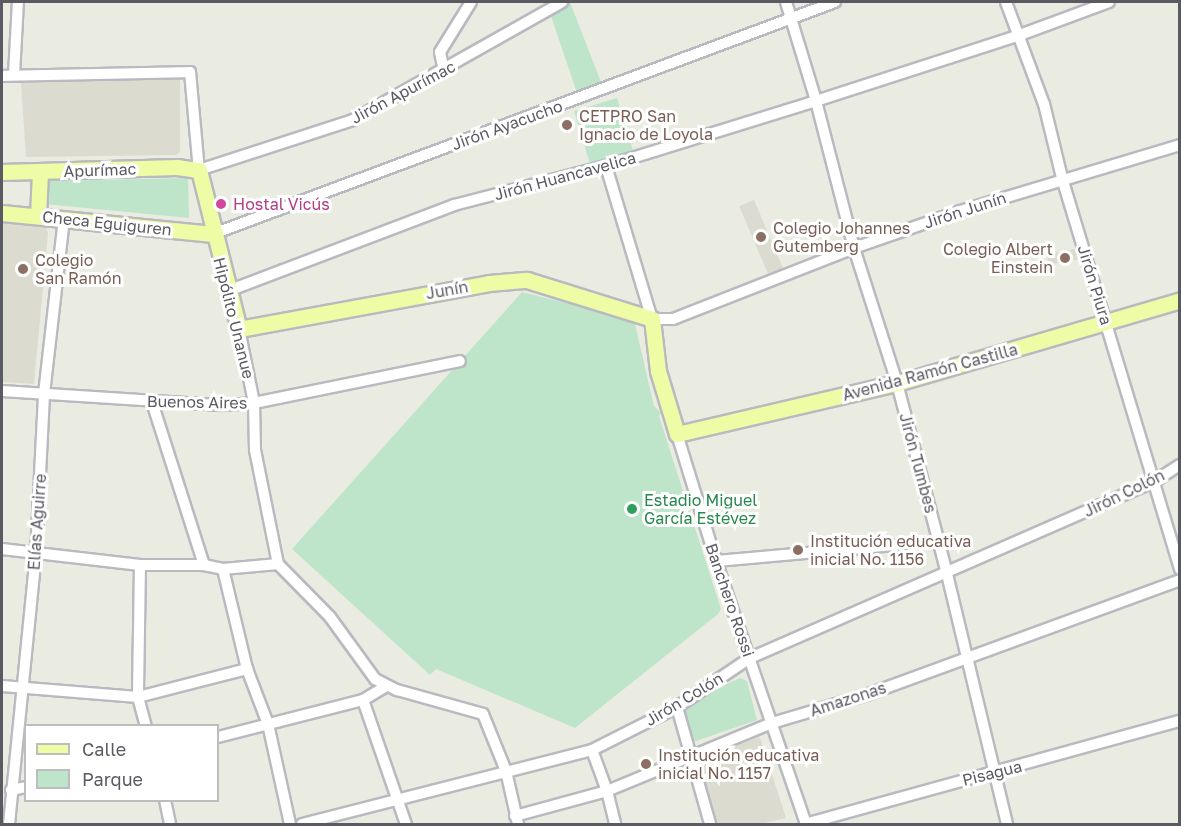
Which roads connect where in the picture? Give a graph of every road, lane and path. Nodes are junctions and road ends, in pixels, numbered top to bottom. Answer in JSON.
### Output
{"nodes":[{"id":1,"x":18,"y":2,"type":"edge"},
{"id":2,"x":471,"y":2,"type":"edge"},
{"id":3,"x":562,"y":2,"type":"edge"},
{"id":4,"x":786,"y":2,"type":"edge"},
{"id":5,"x":835,"y":2,"type":"edge"},
{"id":6,"x":1006,"y":2,"type":"edge"},
{"id":7,"x":1109,"y":2,"type":"edge"},
{"id":8,"x":793,"y":19,"type":"junction"},
{"id":9,"x":1017,"y":36,"type":"junction"},
{"id":10,"x":444,"y":71,"type":"junction"},
{"id":11,"x":14,"y":75,"type":"junction"},
{"id":12,"x":2,"y":76,"type":"edge"},
{"id":13,"x":816,"y":101,"type":"junction"},
{"id":14,"x":1179,"y":145,"type":"edge"},
{"id":15,"x":606,"y":166,"type":"junction"},
{"id":16,"x":199,"y":170,"type":"junction"},
{"id":17,"x":2,"y":172,"type":"edge"},
{"id":18,"x":40,"y":172,"type":"junction"},
{"id":19,"x":1062,"y":178,"type":"junction"},
{"id":20,"x":2,"y":213,"type":"edge"},
{"id":21,"x":38,"y":216,"type":"junction"},
{"id":22,"x":64,"y":219,"type":"junction"},
{"id":23,"x":213,"y":234,"type":"junction"},
{"id":24,"x":854,"y":248,"type":"junction"},
{"id":25,"x":228,"y":291,"type":"junction"},
{"id":26,"x":1179,"y":300,"type":"edge"},
{"id":27,"x":652,"y":319,"type":"junction"},
{"id":28,"x":1106,"y":321,"type":"junction"},
{"id":29,"x":239,"y":329,"type":"junction"},
{"id":30,"x":460,"y":360,"type":"dead end"},
{"id":31,"x":897,"y":383,"type":"junction"},
{"id":32,"x":2,"y":391,"type":"edge"},
{"id":33,"x":44,"y":394,"type":"junction"},
{"id":34,"x":152,"y":402,"type":"junction"},
{"id":35,"x":254,"y":403,"type":"junction"},
{"id":36,"x":677,"y":434,"type":"junction"},
{"id":37,"x":1179,"y":465,"type":"edge"},
{"id":38,"x":1155,"y":481,"type":"junction"},
{"id":39,"x":939,"y":541,"type":"junction"},
{"id":40,"x":2,"y":549,"type":"edge"},
{"id":41,"x":36,"y":553,"type":"junction"},
{"id":42,"x":716,"y":561,"type":"junction"},
{"id":43,"x":278,"y":564,"type":"junction"},
{"id":44,"x":140,"y":565,"type":"junction"},
{"id":45,"x":204,"y":565,"type":"junction"},
{"id":46,"x":223,"y":569,"type":"junction"},
{"id":47,"x":1179,"y":570,"type":"edge"},
{"id":48,"x":947,"y":574,"type":"junction"},
{"id":49,"x":1179,"y":580,"type":"edge"},
{"id":50,"x":967,"y":657,"type":"junction"},
{"id":51,"x":750,"y":658,"type":"junction"},
{"id":52,"x":247,"y":669,"type":"junction"},
{"id":53,"x":2,"y":686,"type":"edge"},
{"id":54,"x":386,"y":686,"type":"junction"},
{"id":55,"x":23,"y":688,"type":"junction"},
{"id":56,"x":138,"y":697,"type":"junction"},
{"id":57,"x":363,"y":700,"type":"junction"},
{"id":58,"x":676,"y":707,"type":"junction"},
{"id":59,"x":1179,"y":721,"type":"edge"},
{"id":60,"x":772,"y":723,"type":"junction"},
{"id":61,"x":145,"y":724,"type":"edge"},
{"id":62,"x":267,"y":724,"type":"junction"},
{"id":63,"x":219,"y":736,"type":"edge"},
{"id":64,"x":592,"y":750,"type":"junction"},
{"id":65,"x":690,"y":755,"type":"junction"},
{"id":66,"x":506,"y":771,"type":"junction"},
{"id":67,"x":996,"y":771,"type":"junction"},
{"id":68,"x":24,"y":787,"type":"edge"},
{"id":69,"x":11,"y":790,"type":"junction"},
{"id":70,"x":607,"y":790,"type":"junction"},
{"id":71,"x":400,"y":800,"type":"junction"},
{"id":72,"x":165,"y":802,"type":"edge"},
{"id":73,"x":517,"y":820,"type":"edge"},
{"id":74,"x":805,"y":824,"type":"edge"},
{"id":75,"x":9,"y":825,"type":"edge"},
{"id":76,"x":170,"y":825,"type":"edge"},
{"id":77,"x":290,"y":825,"type":"edge"},
{"id":78,"x":302,"y":825,"type":"edge"},
{"id":79,"x":406,"y":825,"type":"edge"},
{"id":80,"x":615,"y":825,"type":"edge"},
{"id":81,"x":710,"y":825,"type":"edge"},
{"id":82,"x":1007,"y":825,"type":"edge"}],
"edges":[{"from":1,"to":11,"type":"street"},
{"from":2,"to":10,"type":"street"},
{"from":3,"to":10,"type":"street","name":"Jirón Apurímac"},
{"from":4,"to":8,"type":"street","name":"Jirón Tumbes"},
{"from":5,"to":8,"type":"street","name":"Jirón Ayacucho"},
{"from":6,"to":9,"type":"street","name":"Jirón Piura"},
{"from":7,"to":9,"type":"street","name":"Jirón Huancavelica"},
{"from":8,"to":13,"type":"street","name":"Jirón Tumbes"},
{"from":8,"to":23,"type":"street","name":"Jirón Ayacucho"},
{"from":9,"to":13,"type":"street","name":"Jirón Huancavelica"},
{"from":9,"to":19,"type":"street","name":"Jirón Piura"},
{"from":10,"to":16,"type":"street","name":"Jirón Apurímac"},
{"from":11,"to":12,"type":"street"},
{"from":11,"to":16,"type":"street","name":"Hipólito Unanue"},
{"from":13,"to":15,"type":"street","name":"Jirón Huancavelica"},
{"from":13,"to":24,"type":"street","name":"Jirón Tumbes"},
{"from":14,"to":19,"type":"street","name":"Jirón Junín"},
{"from":15,"to":25,"type":"street","name":"Jirón Huancavelica"},
{"from":15,"to":27,"type":"street","name":"Banchero Rossi"},
{"from":16,"to":18,"type":"main road","name":"Apurímac"},
{"from":16,"to":23,"type":"main road","name":"Hipólito Unanue"},
{"from":17,"to":18,"type":"main road","name":"Apurímac"},
{"from":18,"to":21,"type":"main road"},
{"from":19,"to":24,"type":"street","name":"Jirón Junín"},
{"from":19,"to":28,"type":"street","name":"Jirón Piura"},
{"from":20,"to":21,"type":"main road","name":"Checa Eguiguren"},
{"from":21,"to":22,"type":"main road","name":"Checa Eguiguren"},
{"from":22,"to":23,"type":"main road","name":"Checa Eguiguren"},
{"from":22,"to":33,"type":"street","name":"Elías Aguirre"},
{"from":23,"to":25,"type":"main road","name":"Hipólito Unanue"},
{"from":24,"to":27,"type":"street","name":"Jirón Junín"},
{"from":24,"to":31,"type":"street","name":"Jirón Tumbes"},
{"from":25,"to":29,"type":"main road","name":"Hipólito Unanue"},
{"from":26,"to":28,"type":"main road","name":"Avenida Ramón Castilla"},
{"from":27,"to":29,"type":"main road","name":"Junín"},
{"from":27,"to":36,"type":"main road","name":"Banchero Rossi"},
{"from":28,"to":31,"type":"main road","name":"Avenida Ramón Castilla"},
{"from":28,"to":38,"type":"street","name":"Jirón Piura"},
{"from":29,"to":35,"type":"street","name":"Hipólito Unanue"},
{"from":30,"to":35,"type":"street","name":"Buenos Aires"},
{"from":31,"to":36,"type":"main road","name":"Avenida Ramón Castilla"},
{"from":31,"to":39,"type":"street","name":"Jirón Tumbes"},
{"from":32,"to":33,"type":"street","name":"Buenos Aires"},
{"from":33,"to":34,"type":"street","name":"Buenos Aires"},
{"from":33,"to":41,"type":"street","name":"Elías Aguirre"},
{"from":34,"to":35,"type":"street","name":"Buenos Aires"},
{"from":34,"to":45,"type":"street"},
{"from":35,"to":43,"type":"street","name":"Hipólito Unanue"},
{"from":36,"to":42,"type":"street","name":"Banchero Rossi"},
{"from":37,"to":38,"type":"street","name":"Jirón Colón"},
{"from":38,"to":47,"type":"street","name":"Jirón Piura"},
{"from":38,"to":48,"type":"street","name":"Jirón Colón"},
{"from":39,"to":42,"type":"street"},
{"from":39,"to":48,"type":"street","name":"Jirón Tumbes"},
{"from":40,"to":41,"type":"street"},
{"from":41,"to":44,"type":"street"},
{"from":41,"to":55,"type":"street","name":"Elías Aguirre"},
{"from":42,"to":51,"type":"street","name":"Banchero Rossi"},
{"from":43,"to":46,"type":"street"},
{"from":43,"to":54,"type":"street"},
{"from":44,"to":45,"type":"street"},
{"from":44,"to":56,"type":"street"},
{"from":45,"to":46,"type":"street"},
{"from":46,"to":52,"type":"street"},
{"from":48,"to":50,"type":"street","name":"Jirón Tumbes"},
{"from":48,"to":51,"type":"street","name":"Jirón Colón"},
{"from":49,"to":50,"type":"street","name":"Amazonas"},
{"from":50,"to":60,"type":"street","name":"Amazonas"},
{"from":50,"to":67,"type":"street","name":"Jirón Tumbes"},
{"from":51,"to":58,"type":"street","name":"Jirón Colón"},
{"from":51,"to":60,"type":"street","name":"Banchero Rossi"},
{"from":52,"to":56,"type":"street"},
{"from":52,"to":62,"type":"street"},
{"from":53,"to":55,"type":"street"},
{"from":54,"to":57,"type":"street"},
{"from":54,"to":66,"type":"street"},
{"from":55,"to":56,"type":"street"},
{"from":55,"to":69,"type":"street","name":"Elías Aguirre"},
{"from":56,"to":61,"type":"street"},
{"from":57,"to":62,"type":"street"},
{"from":57,"to":71,"type":"street"},
{"from":58,"to":64,"type":"street","name":"Jirón Colón"},
{"from":58,"to":65,"type":"street"},
{"from":59,"to":67,"type":"street","name":"Pisagua"},
{"from":60,"to":65,"type":"street","name":"Amazonas"},
{"from":60,"to":74,"type":"street","name":"Banchero Rossi"},
{"from":62,"to":63,"type":"street"},
{"from":62,"to":77,"type":"street"},
{"from":64,"to":66,"type":"street","name":"Jirón Colón"},
{"from":64,"to":70,"type":"street"},
{"from":65,"to":70,"type":"street","name":"Amazonas"},
{"from":65,"to":81,"type":"street"},
{"from":66,"to":71,"type":"street","name":"Jirón Colón"},
{"from":66,"to":73,"type":"street"},
{"from":67,"to":74,"type":"street","name":"Pisagua"},
{"from":67,"to":82,"type":"street","name":"Jirón Tumbes"},
{"from":68,"to":69,"type":"street"},
{"from":69,"to":75,"type":"street","name":"Elías Aguirre"},
{"from":70,"to":73,"type":"street","name":"Amazonas"},
{"from":70,"to":80,"type":"street"},
{"from":71,"to":78,"type":"street","name":"Jirón Colón"},
{"from":71,"to":79,"type":"street"},
{"from":72,"to":76,"type":"street"}]}
